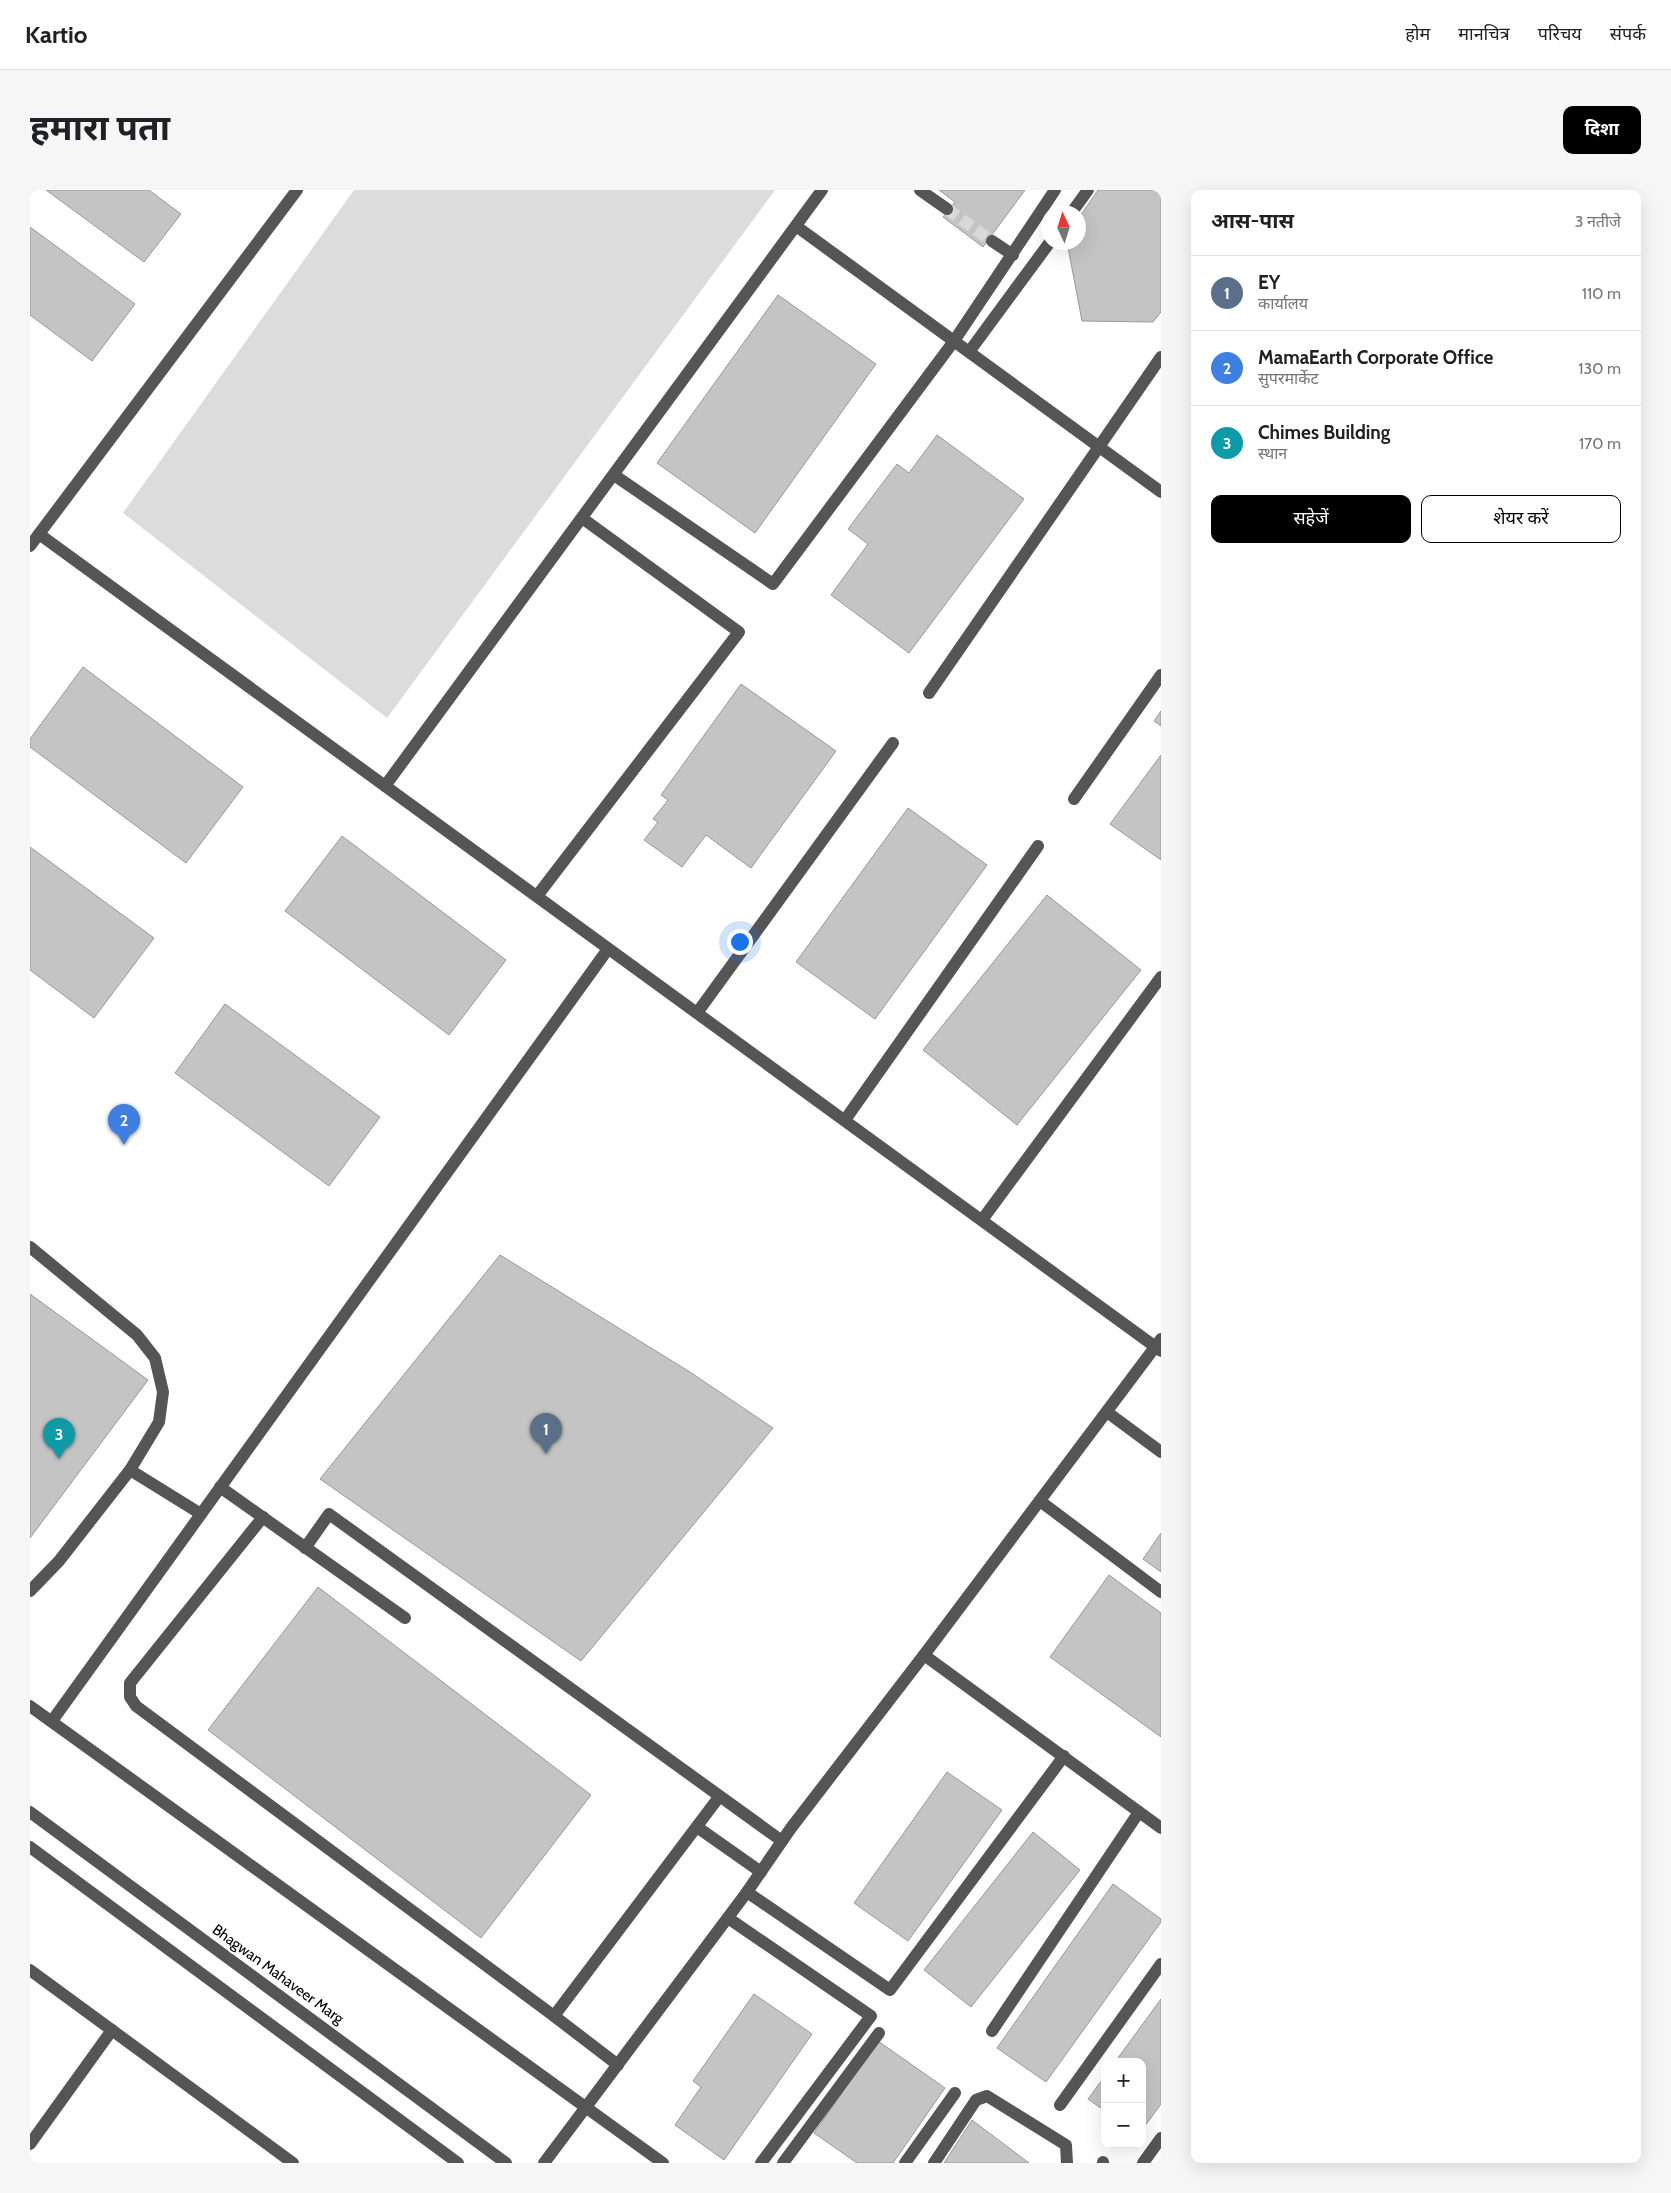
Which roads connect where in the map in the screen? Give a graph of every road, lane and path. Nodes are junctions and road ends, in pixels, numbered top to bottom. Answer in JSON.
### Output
{"nodes":[{"id":1,"x":297,"y":190,"type":"edge"},
{"id":2,"x":822,"y":190,"type":"edge"},
{"id":3,"x":920,"y":190,"type":"edge"},
{"id":4,"x":1056,"y":190,"type":"edge"},
{"id":5,"x":1088,"y":190,"type":"edge"},
{"id":6,"x":1077,"y":205,"type":"edge"},
{"id":7,"x":947,"y":209,"type":"tunnel mouth"},
{"id":8,"x":796,"y":226,"type":"junction"},
{"id":9,"x":992,"y":241,"type":"tunnel mouth"},
{"id":10,"x":1044,"y":250,"type":"edge"},
{"id":11,"x":1013,"y":256,"type":"junction"},
{"id":12,"x":954,"y":341,"type":"junction"},
{"id":13,"x":969,"y":352,"type":"junction"},
{"id":14,"x":1161,"y":357,"type":"edge"},
{"id":15,"x":1098,"y":446,"type":"junction"},
{"id":16,"x":614,"y":475,"type":"junction"},
{"id":17,"x":1161,"y":492,"type":"edge"},
{"id":18,"x":582,"y":518,"type":"junction"},
{"id":19,"x":39,"y":534,"type":"junction"},
{"id":20,"x":30,"y":546,"type":"edge"},
{"id":21,"x":1161,"y":675,"type":"edge"},
{"id":22,"x":929,"y":693,"type":"dead end"},
{"id":23,"x":893,"y":743,"type":"dead end"},
{"id":24,"x":385,"y":786,"type":"junction"},
{"id":25,"x":1074,"y":799,"type":"dead end"},
{"id":26,"x":1038,"y":846,"type":"dead end"},
{"id":27,"x":537,"y":896,"type":"junction"},
{"id":28,"x":608,"y":948,"type":"junction"},
{"id":29,"x":1161,"y":977,"type":"edge"},
{"id":30,"x":697,"y":1013,"type":"junction"},
{"id":31,"x":845,"y":1120,"type":"junction"},
{"id":32,"x":982,"y":1220,"type":"junction"},
{"id":33,"x":30,"y":1247,"type":"edge"},
{"id":34,"x":1159,"y":1345,"type":"edge"},
{"id":35,"x":1107,"y":1412,"type":"junction"},
{"id":36,"x":1161,"y":1452,"type":"edge"},
{"id":37,"x":130,"y":1470,"type":"junction"},
{"id":38,"x":220,"y":1487,"type":"junction"},
{"id":39,"x":1040,"y":1502,"type":"junction"},
{"id":40,"x":201,"y":1514,"type":"junction"},
{"id":41,"x":263,"y":1518,"type":"junction"},
{"id":42,"x":305,"y":1548,"type":"junction"},
{"id":43,"x":30,"y":1591,"type":"edge"},
{"id":44,"x":1161,"y":1592,"type":"edge"},
{"id":45,"x":405,"y":1618,"type":"dead end"},
{"id":46,"x":924,"y":1655,"type":"junction"},
{"id":47,"x":30,"y":1706,"type":"edge"},
{"id":48,"x":52,"y":1722,"type":"junction"},
{"id":49,"x":1064,"y":1756,"type":"junction"},
{"id":50,"x":719,"y":1797,"type":"junction"},
{"id":51,"x":30,"y":1812,"type":"edge"},
{"id":52,"x":1139,"y":1812,"type":"junction"},
{"id":53,"x":1160,"y":1826,"type":"edge"},
{"id":54,"x":697,"y":1827,"type":"junction"},
{"id":55,"x":782,"y":1841,"type":"junction"},
{"id":56,"x":30,"y":1847,"type":"edge"},
{"id":57,"x":761,"y":1872,"type":"junction"},
{"id":58,"x":747,"y":1892,"type":"junction"},
{"id":59,"x":728,"y":1918,"type":"junction"},
{"id":60,"x":1161,"y":1964,"type":"edge"},
{"id":61,"x":30,"y":1970,"type":"edge"},
{"id":62,"x":554,"y":2016,"type":"junction"},
{"id":63,"x":112,"y":2030,"type":"junction"},
{"id":64,"x":992,"y":2031,"type":"dead end"},
{"id":65,"x":879,"y":2033,"type":"dead end"},
{"id":66,"x":618,"y":2065,"type":"junction"},
{"id":67,"x":955,"y":2093,"type":"dead end"},
{"id":68,"x":1060,"y":2105,"type":"dead end"},
{"id":69,"x":586,"y":2108,"type":"junction"},
{"id":70,"x":1161,"y":2138,"type":"edge"},
{"id":71,"x":30,"y":2144,"type":"edge"},
{"id":72,"x":293,"y":2163,"type":"edge"},
{"id":73,"x":458,"y":2163,"type":"edge"},
{"id":74,"x":506,"y":2163,"type":"edge"},
{"id":75,"x":544,"y":2163,"type":"edge"},
{"id":76,"x":663,"y":2163,"type":"edge"},
{"id":77,"x":761,"y":2163,"type":"edge"},
{"id":78,"x":783,"y":2163,"type":"edge"},
{"id":79,"x":905,"y":2163,"type":"edge"},
{"id":80,"x":934,"y":2163,"type":"edge"},
{"id":81,"x":1067,"y":2163,"type":"edge"},
{"id":82,"x":1143,"y":2163,"type":"edge"}],
"edges":[{"from":1,"to":19,"type":"street"},
{"from":2,"to":8,"type":"street"},
{"from":3,"to":7,"type":"street"},
{"from":4,"to":11,"type":"street"},
{"from":5,"to":6,"type":"street"},
{"from":8,"to":12,"type":"street"},
{"from":8,"to":16,"type":"street"},
{"from":9,"to":11,"type":"street"},
{"from":10,"to":13,"type":"street"},
{"from":11,"to":12,"type":"street"},
{"from":12,"to":13,"type":"street"},
{"from":12,"to":16,"type":"street"},
{"from":13,"to":15,"type":"street"},
{"from":14,"to":15,"type":"street"},
{"from":15,"to":17,"type":"street"},
{"from":15,"to":22,"type":"street"},
{"from":16,"to":18,"type":"street"},
{"from":18,"to":24,"type":"street"},
{"from":18,"to":27,"type":"street"},
{"from":19,"to":20,"type":"street"},
{"from":19,"to":24,"type":"street"},
{"from":21,"to":25,"type":"street"},
{"from":23,"to":30,"type":"street"},
{"from":24,"to":27,"type":"street"},
{"from":26,"to":31,"type":"street"},
{"from":27,"to":28,"type":"street"},
{"from":28,"to":30,"type":"street"},
{"from":28,"to":38,"type":"street"},
{"from":29,"to":32,"type":"street"},
{"from":30,"to":31,"type":"street"},
{"from":31,"to":32,"type":"street"},
{"from":32,"to":34,"type":"street"},
{"from":33,"to":37,"type":"street"},
{"from":34,"to":35,"type":"street"},
{"from":35,"to":36,"type":"street"},
{"from":35,"to":39,"type":"street"},
{"from":37,"to":40,"type":"street"},
{"from":37,"to":43,"type":"street"},
{"from":38,"to":40,"type":"street"},
{"from":38,"to":41,"type":"street"},
{"from":39,"to":44,"type":"street"},
{"from":39,"to":46,"type":"street"},
{"from":40,"to":48,"type":"street"},
{"from":41,"to":42,"type":"street"},
{"from":41,"to":62,"type":"street"},
{"from":42,"to":45,"type":"street"},
{"from":42,"to":50,"type":"street"},
{"from":46,"to":49,"type":"street"},
{"from":46,"to":55,"type":"street"},
{"from":47,"to":48,"type":"street"},
{"from":48,"to":69,"type":"street"},
{"from":49,"to":52,"type":"street"},
{"from":49,"to":58,"type":"street"},
{"from":50,"to":54,"type":"street"},
{"from":50,"to":55,"type":"street"},
{"from":51,"to":74,"type":"street","name":"Bhagwan Mahaveer Marg"},
{"from":52,"to":53,"type":"street"},
{"from":52,"to":64,"type":"street"},
{"from":54,"to":57,"type":"street"},
{"from":54,"to":62,"type":"street"},
{"from":55,"to":57,"type":"street"},
{"from":56,"to":73,"type":"street"},
{"from":57,"to":58,"type":"street"},
{"from":58,"to":59,"type":"street"},
{"from":59,"to":66,"type":"street"},
{"from":59,"to":77,"type":"street"},
{"from":60,"to":68,"type":"street"},
{"from":61,"to":63,"type":"street"},
{"from":62,"to":66,"type":"street"},
{"from":63,"to":71,"type":"street"},
{"from":63,"to":72,"type":"street"},
{"from":65,"to":78,"type":"street"},
{"from":66,"to":69,"type":"street"},
{"from":67,"to":79,"type":"street"},
{"from":69,"to":75,"type":"street"},
{"from":69,"to":76,"type":"street"},
{"from":70,"to":82,"type":"street"},
{"from":80,"to":81,"type":"street"}]}
